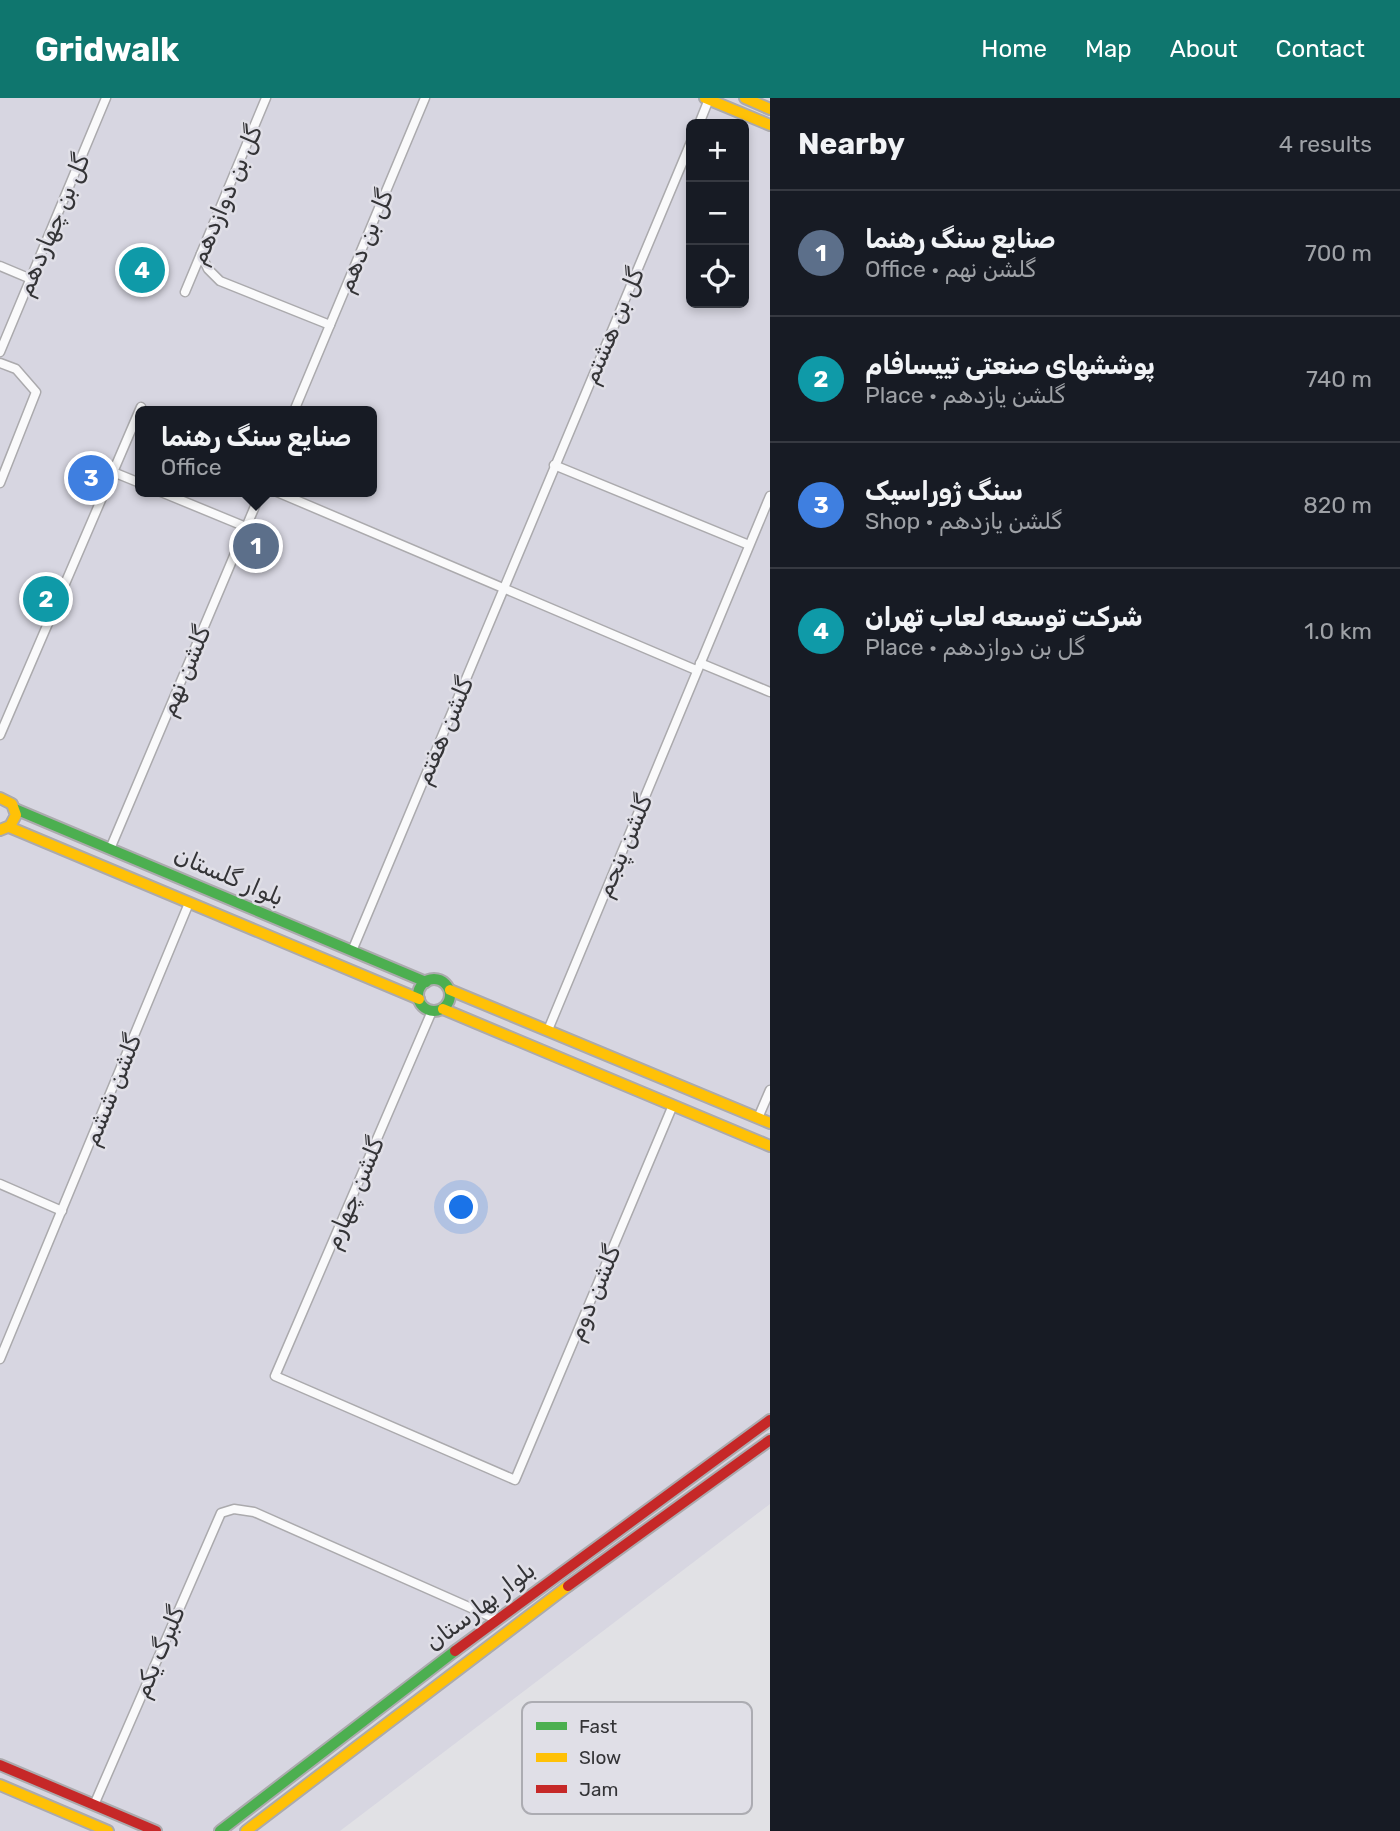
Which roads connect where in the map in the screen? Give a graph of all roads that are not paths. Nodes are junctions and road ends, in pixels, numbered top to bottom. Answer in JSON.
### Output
{"nodes":[{"id":1,"x":106,"y":98,"type":"edge"},
{"id":2,"x":266,"y":98,"type":"edge"},
{"id":3,"x":425,"y":98,"type":"edge"},
{"id":4,"x":745,"y":98,"type":"edge"},
{"id":5,"x":707,"y":99,"type":"edge"},
{"id":6,"x":770,"y":109,"type":"edge"},
{"id":7,"x":701,"y":119,"type":"edge"},
{"id":8,"x":770,"y":124,"type":"edge"},
{"id":9,"x":686,"y":154,"type":"edge"},
{"id":10,"x":201,"y":254,"type":"junction"},
{"id":11,"x":0,"y":266,"type":"edge"},
{"id":12,"x":32,"y":279,"type":"junction"},
{"id":13,"x":185,"y":292,"type":"dead end"},
{"id":14,"x":330,"y":325,"type":"junction"},
{"id":15,"x":0,"y":352,"type":"edge"},
{"id":16,"x":0,"y":363,"type":"edge"},
{"id":17,"x":296,"y":406,"type":"edge"},
{"id":18,"x":135,"y":421,"type":"edge"},
{"id":19,"x":554,"y":465,"type":"junction"},
{"id":20,"x":113,"y":472,"type":"junction"},
{"id":21,"x":135,"y":481,"type":"edge"},
{"id":22,"x":0,"y":483,"type":"edge"},
{"id":23,"x":770,"y":496,"type":"edge"},
{"id":24,"x":173,"y":497,"type":"edge"},
{"id":25,"x":259,"y":497,"type":"edge"},
{"id":26,"x":289,"y":497,"type":"edge"},
{"id":27,"x":535,"y":511,"type":"joint"},
{"id":28,"x":246,"y":527,"type":"junction"},
{"id":29,"x":749,"y":545,"type":"junction"},
{"id":30,"x":503,"y":589,"type":"junction"},
{"id":31,"x":698,"y":667,"type":"junction"},
{"id":32,"x":770,"y":692,"type":"edge"},
{"id":33,"x":0,"y":734,"type":"edge"},
{"id":34,"x":0,"y":798,"type":"edge"},
{"id":35,"x":15,"y":808,"type":"junction"},
{"id":36,"x":4,"y":829,"type":"edge"},
{"id":37,"x":110,"y":849,"type":"junction"},
{"id":38,"x":189,"y":903,"type":"junction"},
{"id":39,"x":352,"y":951,"type":"junction"},
{"id":40,"x":426,"y":982,"type":"junction"},
{"id":41,"x":450,"y":990,"type":"junction"},
{"id":42,"x":419,"y":999,"type":"junction"},
{"id":43,"x":437,"y":1010,"type":"junction"},
{"id":44,"x":548,"y":1030,"type":"junction"},
{"id":45,"x":770,"y":1090,"type":"edge"},
{"id":46,"x":673,"y":1105,"type":"junction"},
{"id":47,"x":758,"y":1118,"type":"junction"},
{"id":48,"x":770,"y":1123,"type":"edge"},
{"id":49,"x":770,"y":1146,"type":"edge"},
{"id":50,"x":0,"y":1184,"type":"edge"},
{"id":51,"x":62,"y":1211,"type":"junction"},
{"id":52,"x":0,"y":1359,"type":"edge"},
{"id":53,"x":770,"y":1420,"type":"edge"},
{"id":54,"x":770,"y":1440,"type":"edge"},
{"id":55,"x":514,"y":1480,"type":"joint"},
{"id":56,"x":496,"y":1619,"type":"junction"},
{"id":57,"x":0,"y":1765,"type":"edge"},
{"id":58,"x":0,"y":1785,"type":"edge"},
{"id":59,"x":94,"y":1805,"type":"junction"},
{"id":60,"x":108,"y":1831,"type":"edge"},
{"id":61,"x":156,"y":1831,"type":"edge"},
{"id":62,"x":220,"y":1831,"type":"edge"},
{"id":63,"x":246,"y":1831,"type":"edge"}],
"edges":[{"from":1,"to":12,"type":"street","name":"گل بن چهاردهم"},
{"from":2,"to":10,"type":"street","name":"گل بن دوازدهم"},
{"from":3,"to":14,"type":"street","name":"گل بن دهم"},
{"from":4,"to":6,"type":"street"},
{"from":5,"to":7,"type":"street"},
{"from":5,"to":8,"type":"street"},
{"from":9,"to":19,"type":"street","name":"گل بن هشتم"},
{"from":10,"to":13,"type":"street","name":"گل بن دوازدهم"},
{"from":10,"to":14,"type":"street"},
{"from":11,"to":12,"type":"street"},
{"from":12,"to":15,"type":"street","name":"گل بن چهاردهم"},
{"from":14,"to":17,"type":"street","name":"گل بن دهم"},
{"from":16,"to":22,"type":"street"},
{"from":18,"to":20,"type":"street"},
{"from":19,"to":27,"type":"street","name":"گل بن هشتم"},
{"from":19,"to":29,"type":"street"},
{"from":20,"to":21,"type":"street"},
{"from":20,"to":33,"type":"street"},
{"from":23,"to":29,"type":"street","name":"گلشن پنجم"},
{"from":24,"to":28,"type":"street"},
{"from":25,"to":28,"type":"street","name":"گلشن نهم"},
{"from":26,"to":30,"type":"street"},
{"from":27,"to":30,"type":"street","name":"گلشن هفتم"},
{"from":28,"to":37,"type":"street","name":"گلشن نهم"},
{"from":29,"to":31,"type":"street","name":"گلشن پنجم"},
{"from":30,"to":31,"type":"street"},
{"from":30,"to":39,"type":"street","name":"گلشن هفتم"},
{"from":31,"to":32,"type":"street"},
{"from":31,"to":44,"type":"street","name":"گلشن پنجم"},
{"from":34,"to":35,"type":"street","name":"بلوار گلستان"},
{"from":35,"to":36,"type":"street"},
{"from":35,"to":37,"type":"street","name":"بلوار گلستان"},
{"from":36,"to":38,"type":"street","name":"بلوار گلستان"},
{"from":37,"to":39,"type":"street","name":"بلوار گلستان"},
{"from":38,"to":42,"type":"street","name":"بلوار گلستان"},
{"from":38,"to":51,"type":"street","name":"گلشن ششم"},
{"from":39,"to":40,"type":"street","name":"بلوار گلستان"},
{"from":40,"to":41,"type":"street"},
{"from":40,"to":42,"type":"street"},
{"from":41,"to":43,"type":"street"},
{"from":41,"to":44,"type":"street"},
{"from":42,"to":43,"type":"street"},
{"from":43,"to":46,"type":"street"},
{"from":43,"to":55,"type":"street","name":"گلشن چهارم"},
{"from":44,"to":47,"type":"street"},
{"from":45,"to":47,"type":"street"},
{"from":46,"to":49,"type":"street"},
{"from":46,"to":55,"type":"street","name":"گلشن دوم"},
{"from":47,"to":48,"type":"street"},
{"from":50,"to":51,"type":"street"},
{"from":51,"to":52,"type":"street","name":"گلشن ششم"},
{"from":53,"to":56,"type":"street","name":"بلوار بهارستان"},
{"from":54,"to":63,"type":"street","name":"بلوار بهارستان"},
{"from":56,"to":59,"type":"street","name":"گلبرگ یکم"},
{"from":56,"to":62,"type":"street","name":"بلوار بهارستان"},
{"from":57,"to":59,"type":"street"},
{"from":58,"to":60,"type":"street"},
{"from":59,"to":61,"type":"street"}]}
